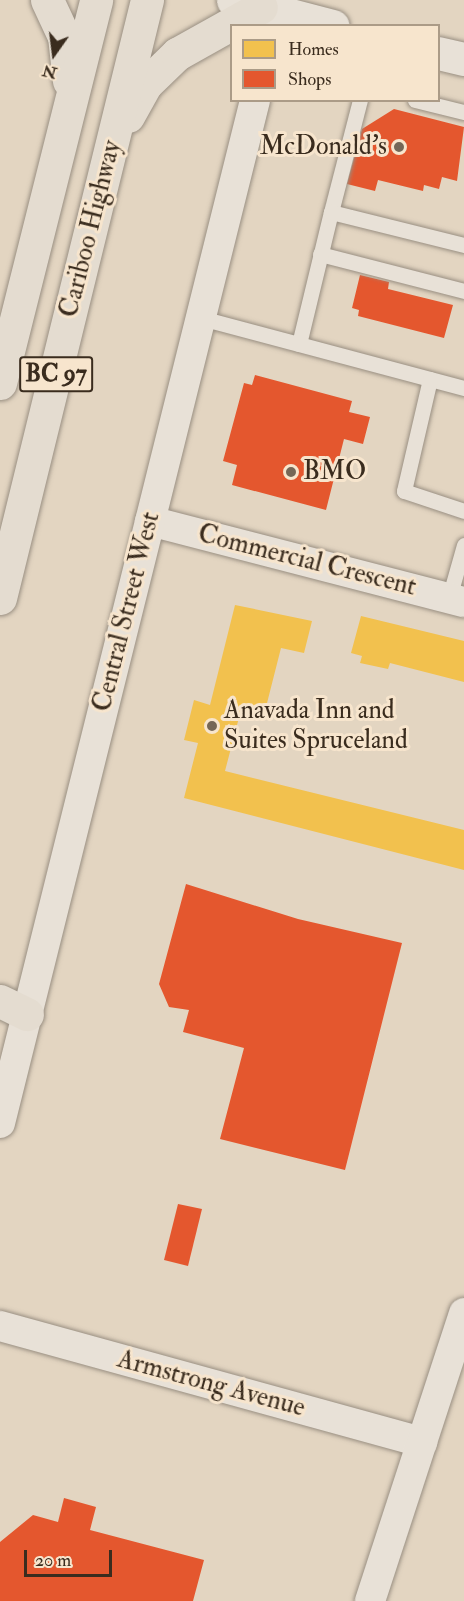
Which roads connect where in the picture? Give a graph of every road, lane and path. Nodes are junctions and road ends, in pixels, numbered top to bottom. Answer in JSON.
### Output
{"nodes":[{"id":1,"x":47,"y":0,"type":"edge"},
{"id":2,"x":96,"y":0,"type":"edge"},
{"id":3,"x":147,"y":0,"type":"edge"},
{"id":4,"x":267,"y":9,"type":"edge"},
{"id":5,"x":325,"y":24,"type":"edge"},
{"id":6,"x":440,"y":53,"type":"edge"},
{"id":7,"x":464,"y":59,"type":"edge"},
{"id":8,"x":255,"y":102,"type":"edge"},
{"id":9,"x":359,"y":102,"type":"edge"},
{"id":10,"x":423,"y":102,"type":"edge"},
{"id":11,"x":70,"y":104,"type":"junction"},
{"id":12,"x":464,"y":112,"type":"edge"},
{"id":13,"x":111,"y":149,"type":"junction"},
{"id":14,"x":331,"y":212,"type":"junction"},
{"id":15,"x":464,"y":245,"type":"edge"},
{"id":16,"x":320,"y":254,"type":"junction"},
{"id":17,"x":464,"y":291,"type":"edge"},
{"id":18,"x":201,"y":318,"type":"junction"},
{"id":19,"x":299,"y":344,"type":"junction"},
{"id":20,"x":430,"y":379,"type":"junction"},
{"id":21,"x":0,"y":383,"type":"edge"},
{"id":22,"x":464,"y":388,"type":"edge"},
{"id":23,"x":464,"y":511,"type":"edge"},
{"id":24,"x":150,"y":521,"type":"junction"},
{"id":25,"x":464,"y":544,"type":"edge"},
{"id":26,"x":0,"y":598,"type":"edge"},
{"id":27,"x":456,"y":600,"type":"edge"},
{"id":28,"x":14,"y":1008,"type":"edge"},
{"id":29,"x":0,"y":1123,"type":"edge"},
{"id":30,"x":464,"y":1313,"type":"edge"},
{"id":31,"x":0,"y":1326,"type":"edge"},
{"id":32,"x":422,"y":1442,"type":"junction"},
{"id":33,"x":370,"y":1601,"type":"edge"}],
"edges":[{"from":1,"to":11,"type":"highway"},
{"from":2,"to":11,"type":"highway","name":"Cariboo Highway","number":"BC 97"},
{"from":3,"to":13,"type":"highway","name":"Cariboo Highway","number":"BC 97"},
{"from":4,"to":5,"type":"main road"},
{"from":4,"to":13,"type":"highway"},
{"from":6,"to":7,"type":"main road"},
{"from":8,"to":18,"type":"street","name":"Central Street West"},
{"from":9,"to":14,"type":"lane"},
{"from":10,"to":12,"type":"lane"},
{"from":11,"to":21,"type":"highway","name":"Cariboo Highway","number":"BC 97"},
{"from":13,"to":26,"type":"highway","name":"Cariboo Highway","number":"BC 97"},
{"from":14,"to":15,"type":"lane"},
{"from":14,"to":16,"type":"lane"},
{"from":16,"to":17,"type":"lane"},
{"from":16,"to":19,"type":"lane"},
{"from":18,"to":19,"type":"lane"},
{"from":18,"to":24,"type":"street","name":"Central Street West"},
{"from":19,"to":20,"type":"lane"},
{"from":20,"to":22,"type":"lane"},
{"from":20,"to":23,"type":"lane"},
{"from":24,"to":27,"type":"street","name":"Commercial Crescent"},
{"from":24,"to":28,"type":"street","name":"Central Street West"},
{"from":25,"to":27,"type":"lane"},
{"from":28,"to":29,"type":"street","name":"Central Street West"},
{"from":30,"to":32,"type":"street"},
{"from":31,"to":32,"type":"street","name":"Armstrong Avenue"},
{"from":32,"to":33,"type":"street"}]}
